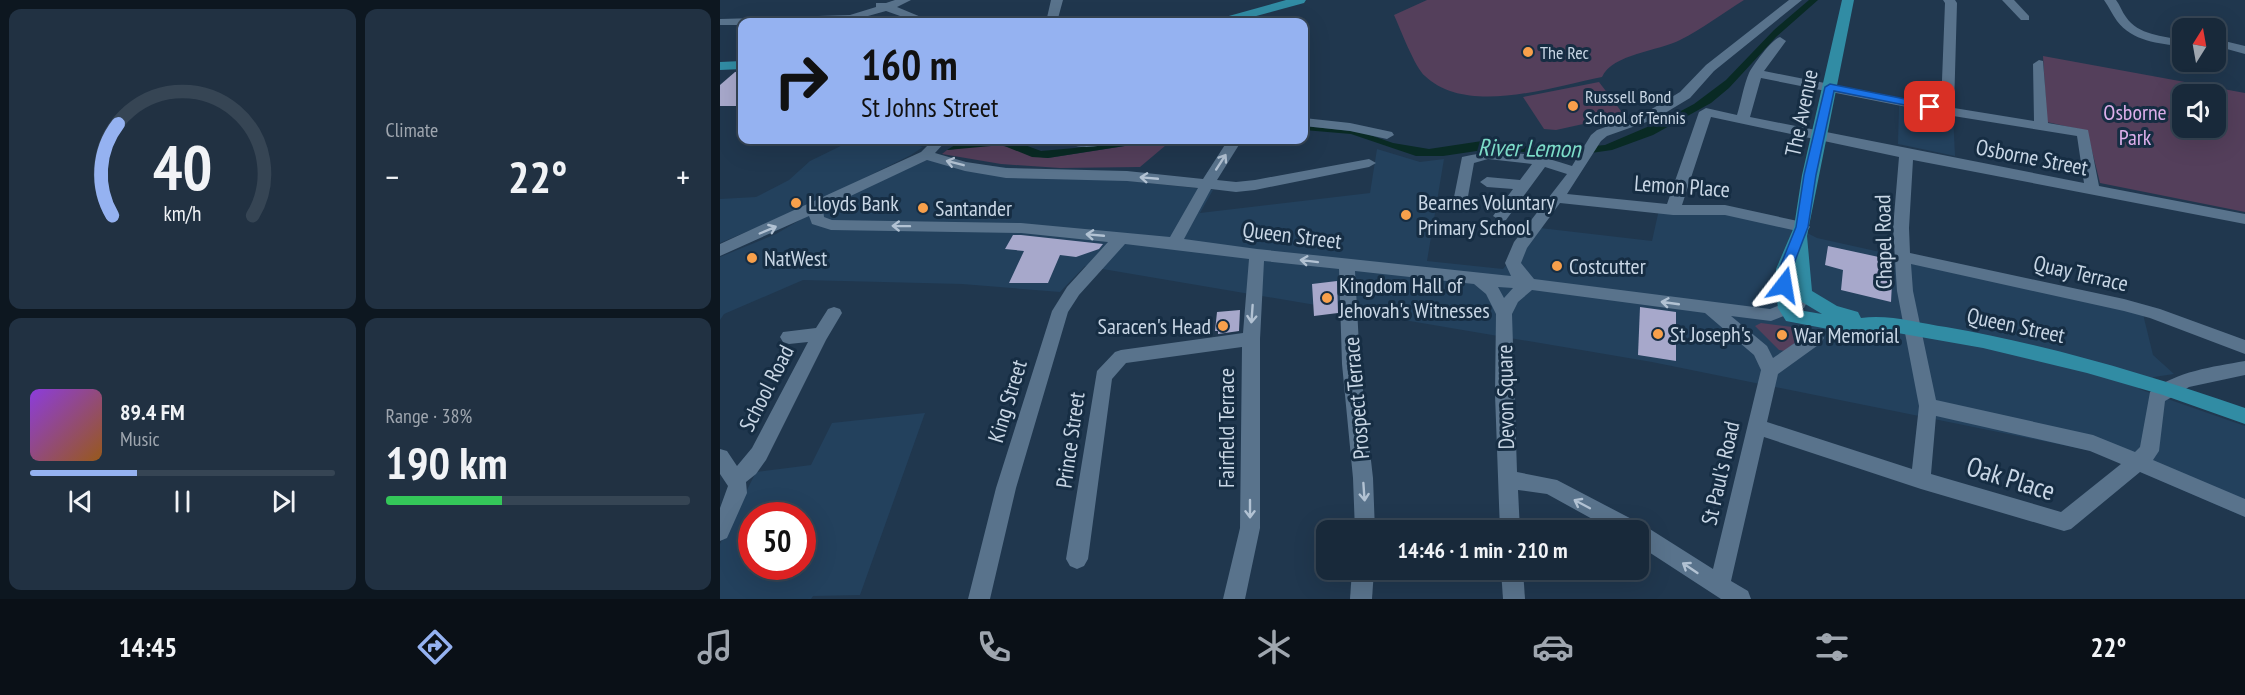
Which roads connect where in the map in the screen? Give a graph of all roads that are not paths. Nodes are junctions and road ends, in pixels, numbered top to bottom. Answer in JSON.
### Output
{"nodes":[{"id":1,"x":871,"y":0,"type":"edge"},
{"id":2,"x":905,"y":0,"type":"edge"},
{"id":3,"x":1057,"y":0,"type":"edge"},
{"id":4,"x":1300,"y":0,"type":"edge"},
{"id":5,"x":1796,"y":0,"type":"edge"},
{"id":6,"x":1848,"y":0,"type":"edge"},
{"id":7,"x":1948,"y":0,"type":"edge"},
{"id":8,"x":2008,"y":0,"type":"edge"},
{"id":9,"x":2110,"y":0,"type":"edge"},
{"id":10,"x":884,"y":7,"type":"junction"},
{"id":11,"x":850,"y":18,"type":"edge"},
{"id":12,"x":916,"y":18,"type":"edge"},
{"id":13,"x":1053,"y":18,"type":"edge"},
{"id":14,"x":1247,"y":18,"type":"edge"},
{"id":15,"x":2025,"y":18,"type":"dead end"},
{"id":16,"x":738,"y":21,"type":"edge"},
{"id":17,"x":720,"y":22,"type":"edge"},
{"id":18,"x":1780,"y":41,"type":"dead end"},
{"id":19,"x":2172,"y":42,"type":"edge"},
{"id":20,"x":2226,"y":45,"type":"edge"},
{"id":21,"x":2245,"y":50,"type":"edge"},
{"id":22,"x":2039,"y":64,"type":"dead end"},
{"id":23,"x":738,"y":65,"type":"edge"},
{"id":24,"x":720,"y":66,"type":"edge"},
{"id":25,"x":1755,"y":73,"type":"junction"},
{"id":26,"x":1830,"y":87,"type":"junction"},
{"id":27,"x":1947,"y":111,"type":"junction"},
{"id":28,"x":1743,"y":119,"type":"junction"},
{"id":29,"x":1308,"y":122,"type":"edge"},
{"id":30,"x":2041,"y":125,"type":"junction"},
{"id":31,"x":1387,"y":135,"type":"dead end"},
{"id":32,"x":1819,"y":136,"type":"junction"},
{"id":33,"x":936,"y":144,"type":"edge"},
{"id":34,"x":1232,"y":144,"type":"edge"},
{"id":35,"x":1906,"y":154,"type":"junction"},
{"id":36,"x":926,"y":155,"type":"junction"},
{"id":37,"x":1542,"y":160,"type":"junction"},
{"id":38,"x":1369,"y":163,"type":"dead end"},
{"id":39,"x":1576,"y":172,"type":"junction"},
{"id":40,"x":1487,"y":182,"type":"dead end"},
{"id":41,"x":1207,"y":184,"type":"junction"},
{"id":42,"x":1523,"y":185,"type":"junction"},
{"id":43,"x":2092,"y":190,"type":"junction"},
{"id":44,"x":1558,"y":198,"type":"junction"},
{"id":45,"x":1460,"y":202,"type":"dead end"},
{"id":46,"x":815,"y":208,"type":"junction"},
{"id":47,"x":1673,"y":210,"type":"junction"},
{"id":48,"x":1501,"y":216,"type":"dead end"},
{"id":49,"x":2245,"y":219,"type":"edge"},
{"id":50,"x":1801,"y":231,"type":"junction"},
{"id":51,"x":1121,"y":238,"type":"junction"},
{"id":52,"x":1174,"y":243,"type":"junction"},
{"id":53,"x":720,"y":250,"type":"edge"},
{"id":54,"x":1257,"y":255,"type":"junction"},
{"id":55,"x":1903,"y":257,"type":"junction"},
{"id":56,"x":1347,"y":266,"type":"junction"},
{"id":57,"x":1478,"y":278,"type":"junction"},
{"id":58,"x":1529,"y":284,"type":"junction"},
{"id":59,"x":1803,"y":294,"type":"junction"},
{"id":60,"x":1710,"y":309,"type":"junction"},
{"id":61,"x":834,"y":313,"type":"dead end"},
{"id":62,"x":1784,"y":313,"type":"junction"},
{"id":63,"x":1504,"y":314,"type":"junction"},
{"id":64,"x":1874,"y":323,"type":"junction"},
{"id":65,"x":1912,"y":329,"type":"junction"},
{"id":66,"x":821,"y":334,"type":"junction"},
{"id":67,"x":789,"y":337,"type":"dead end"},
{"id":68,"x":1815,"y":338,"type":"dead end"},
{"id":69,"x":1251,"y":339,"type":"junction"},
{"id":70,"x":2245,"y":347,"type":"edge"},
{"id":71,"x":2245,"y":368,"type":"edge"},
{"id":72,"x":1770,"y":370,"type":"junction"},
{"id":73,"x":2165,"y":388,"type":"junction"},
{"id":74,"x":1928,"y":406,"type":"junction"},
{"id":75,"x":2245,"y":416,"type":"edge"},
{"id":76,"x":1755,"y":426,"type":"junction"},
{"id":77,"x":720,"y":456,"type":"edge"},
{"id":78,"x":2138,"y":462,"type":"junction"},
{"id":79,"x":735,"y":479,"type":"junction"},
{"id":80,"x":1508,"y":479,"type":"junction"},
{"id":81,"x":1921,"y":480,"type":"junction"},
{"id":82,"x":2245,"y":508,"type":"edge"},
{"id":83,"x":1365,"y":520,"type":"edge"},
{"id":84,"x":1510,"y":520,"type":"edge"},
{"id":85,"x":1613,"y":520,"type":"edge"},
{"id":86,"x":720,"y":531,"type":"edge"},
{"id":87,"x":1649,"y":540,"type":"edge"},
{"id":88,"x":1077,"y":559,"type":"dead end"},
{"id":89,"x":1362,"y":580,"type":"edge"},
{"id":90,"x":1513,"y":580,"type":"edge"},
{"id":91,"x":1719,"y":587,"type":"junction"},
{"id":92,"x":979,"y":599,"type":"edge"},
{"id":93,"x":1234,"y":599,"type":"edge"},
{"id":94,"x":1361,"y":599,"type":"edge"},
{"id":95,"x":1514,"y":599,"type":"edge"},
{"id":96,"x":1740,"y":599,"type":"edge"}],
"edges":[{"from":1,"to":10,"type":"street"},
{"from":2,"to":10,"type":"street"},
{"from":3,"to":13,"type":"street"},
{"from":4,"to":14,"type":"main road"},
{"from":5,"to":39,"type":"street"},
{"from":6,"to":26,"type":"main road","name":"The Avenue"},
{"from":7,"to":27,"type":"street"},
{"from":8,"to":15,"type":"street"},
{"from":9,"to":19,"type":"street"},
{"from":10,"to":11,"type":"street"},
{"from":10,"to":12,"type":"street"},
{"from":16,"to":17,"type":"street"},
{"from":18,"to":25,"type":"street"},
{"from":20,"to":21,"type":"street"},
{"from":22,"to":30,"type":"street"},
{"from":23,"to":24,"type":"main road"},
{"from":25,"to":26,"type":"street"},
{"from":25,"to":28,"type":"street"},
{"from":26,"to":27,"type":"street"},
{"from":26,"to":32,"type":"main road","name":"The Avenue"},
{"from":27,"to":30,"type":"street"},
{"from":28,"to":32,"type":"street","name":"Osborne Street"},
{"from":28,"to":47,"type":"street","name":"Osborne Street"},
{"from":29,"to":31,"type":"street"},
{"from":30,"to":43,"type":"street"},
{"from":32,"to":35,"type":"street","name":"Osborne Street"},
{"from":32,"to":50,"type":"main road","name":"The Avenue"},
{"from":33,"to":36,"type":"street"},
{"from":41,"to":34,"type":"street","one_way":true},
{"from":35,"to":43,"type":"street","name":"Osborne Street"},
{"from":35,"to":55,"type":"street","name":"Chapel Road"},
{"from":41,"to":36,"type":"street","one_way":true},
{"from":36,"to":46,"type":"street"},
{"from":37,"to":39,"type":"street"},
{"from":37,"to":42,"type":"street"},
{"from":37,"to":45,"type":"street"},
{"from":38,"to":41,"type":"street"},
{"from":39,"to":44,"type":"street"},
{"from":40,"to":42,"type":"street"},
{"from":41,"to":52,"type":"street"},
{"from":42,"to":48,"type":"street"},
{"from":43,"to":49,"type":"street","name":"Osborne Street"},
{"from":44,"to":47,"type":"street","name":"Lemon Place"},
{"from":44,"to":58,"type":"street"},
{"from":51,"to":46,"type":"street","name":"Queen Street","one_way":true},
{"from":53,"to":46,"type":"street","one_way":true},
{"from":47,"to":50,"type":"street","name":"Lemon Place"},
{"from":50,"to":59,"type":"main road","name":"The Avenue"},
{"from":50,"to":62,"type":"main road","name":"The Avenue"},
{"from":51,"to":52,"type":"street","name":"Queen Street"},
{"from":51,"to":92,"type":"street","name":"King Street"},
{"from":52,"to":54,"type":"street","name":"Queen Street"},
{"from":56,"to":54,"type":"street","name":"Queen Street","one_way":true},
{"from":54,"to":69,"type":"street","name":"Fairfield Terrace","one_way":true},
{"from":55,"to":65,"type":"street","name":"Chapel Road"},
{"from":55,"to":70,"type":"street","name":"Quay Terrace"},
{"from":56,"to":57,"type":"street","name":"Queen Street"},
{"from":56,"to":83,"type":"street","name":"Prospect Terrace","one_way":true},
{"from":57,"to":58,"type":"street","name":"Queen Street"},
{"from":57,"to":63,"type":"street","name":"Devon Square"},
{"from":60,"to":58,"type":"street","name":"Queen Street","one_way":true},
{"from":58,"to":63,"type":"street","name":"Devon Square"},
{"from":59,"to":62,"type":"street"},
{"from":59,"to":64,"type":"main road"},
{"from":60,"to":62,"type":"street","name":"Queen Street"},
{"from":60,"to":72,"type":"street"},
{"from":61,"to":66,"type":"street","name":"School Road"},
{"from":62,"to":64,"type":"main road","name":"Queen Street"},
{"from":63,"to":80,"type":"street","name":"Devon Square"},
{"from":64,"to":65,"type":"main road","name":"Queen Street"},
{"from":65,"to":73,"type":"main road","name":"Queen Street"},
{"from":65,"to":74,"type":"street"},
{"from":66,"to":67,"type":"street"},
{"from":66,"to":79,"type":"street","name":"School Road"},
{"from":68,"to":72,"type":"street"},
{"from":69,"to":88,"type":"street","name":"Prince Street"},
{"from":69,"to":93,"type":"street","name":"Fairfield Terrace","one_way":true},
{"from":71,"to":73,"type":"street"},
{"from":72,"to":76,"type":"street","name":"St Paul's Road"},
{"from":73,"to":75,"type":"main road","name":"Queen Street"},
{"from":73,"to":78,"type":"street","name":"Oak Place"},
{"from":74,"to":78,"type":"street","name":"Oak Place"},
{"from":74,"to":81,"type":"street"},
{"from":76,"to":81,"type":"street","name":"Oak Place"},
{"from":76,"to":91,"type":"street","name":"St Paul's Road"},
{"from":77,"to":79,"type":"street"},
{"from":78,"to":81,"type":"street","name":"Oak Place"},
{"from":78,"to":82,"type":"street","name":"Oak Place"},
{"from":79,"to":86,"type":"street"},
{"from":80,"to":84,"type":"street","name":"Devon Square"},
{"from":85,"to":80,"type":"street","name":"Devon Square","one_way":true},
{"from":91,"to":87,"type":"street","one_way":true},
{"from":89,"to":94,"type":"street"},
{"from":90,"to":95,"type":"street"},
{"from":91,"to":96,"type":"street"}]}
